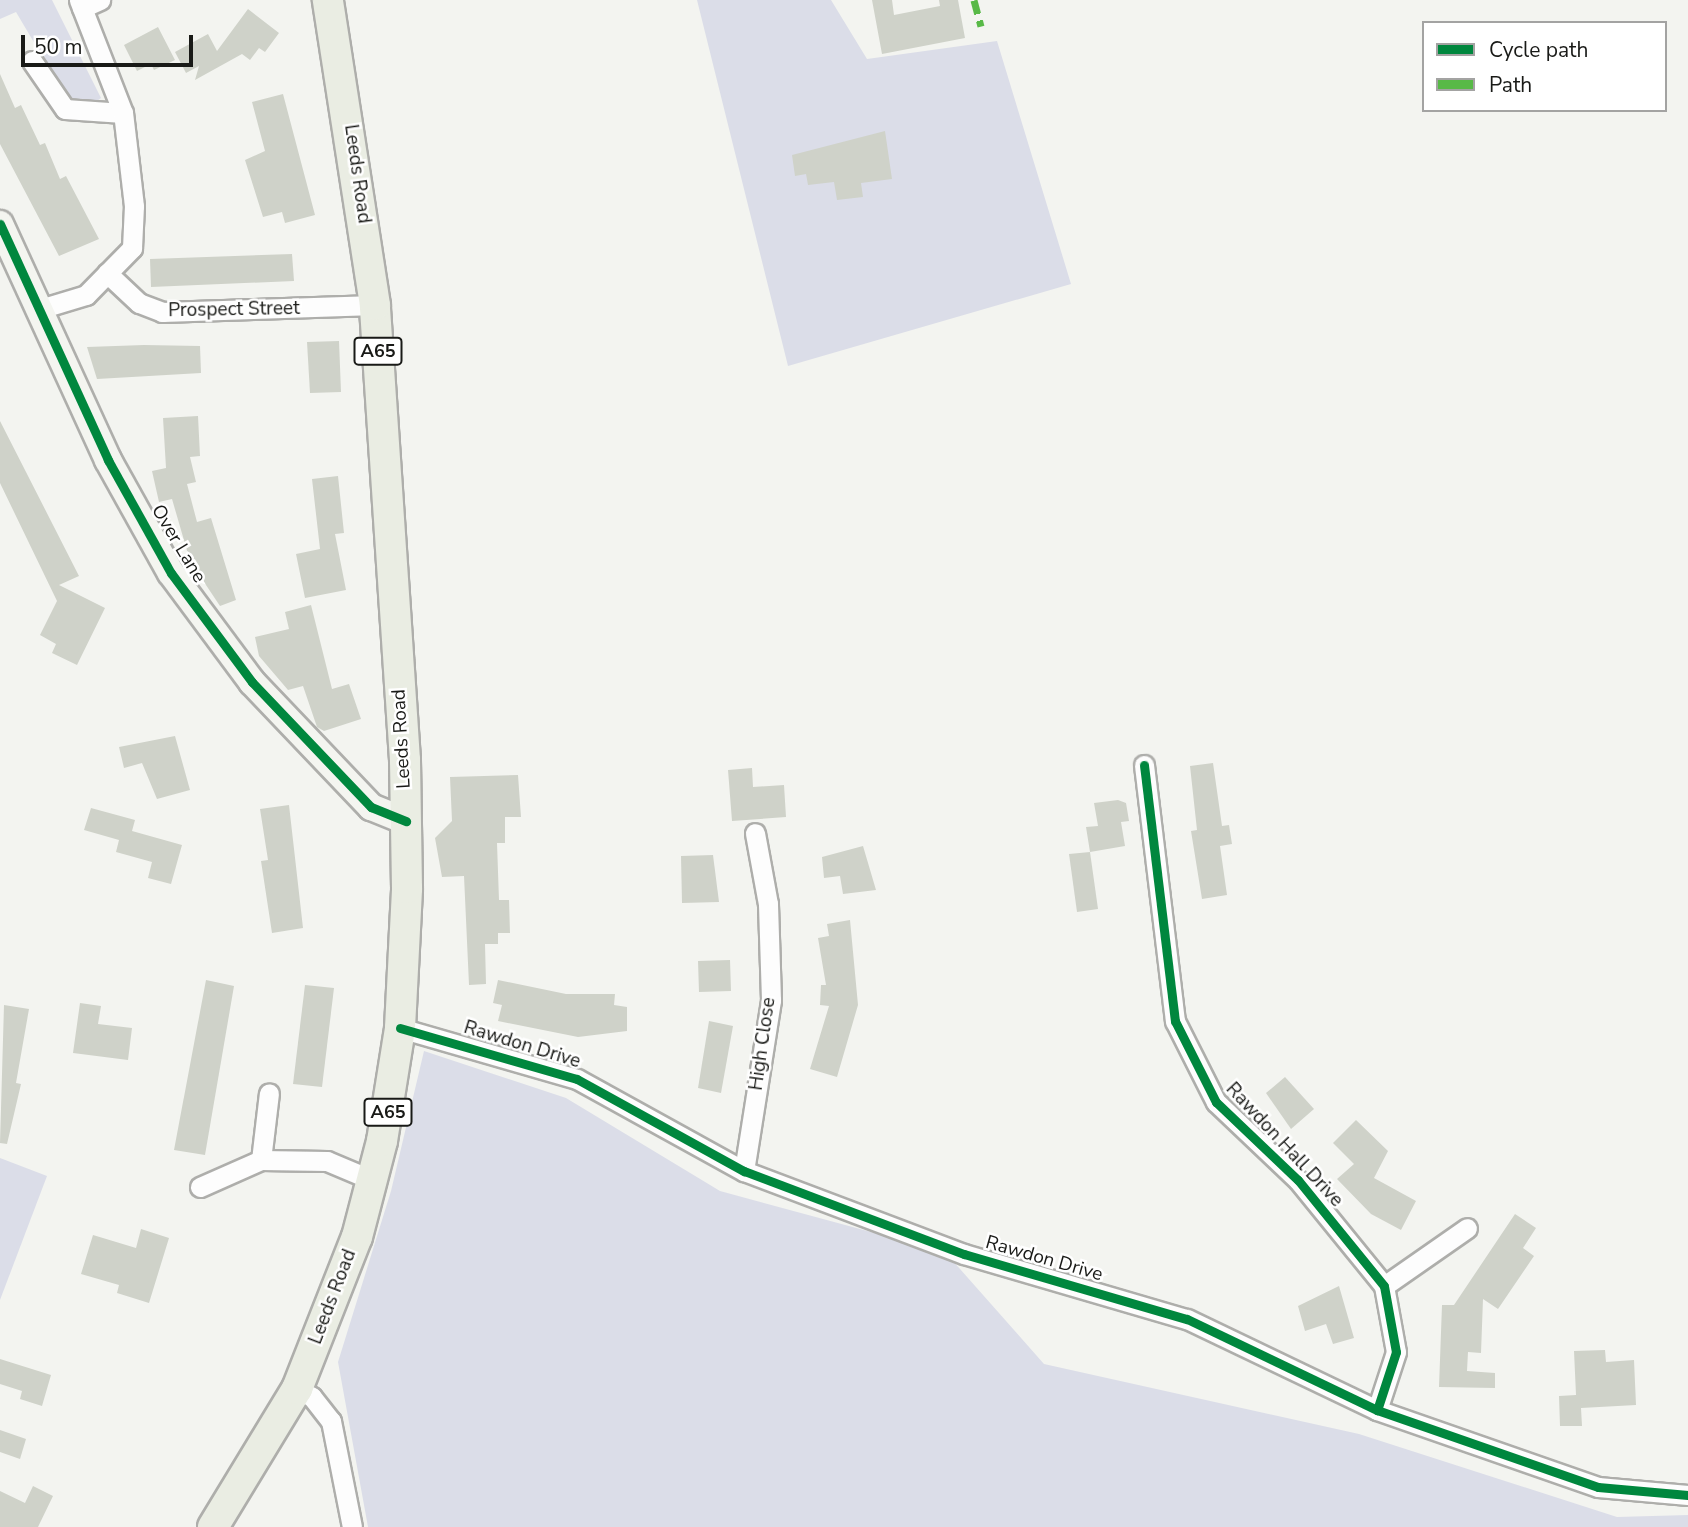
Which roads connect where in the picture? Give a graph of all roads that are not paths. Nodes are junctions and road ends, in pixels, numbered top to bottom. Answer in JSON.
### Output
{"nodes":[{"id":1,"x":328,"y":0,"type":"edge"},
{"id":2,"x":87,"y":3,"type":"edge"},
{"id":3,"x":32,"y":61,"type":"dead end"},
{"id":4,"x":123,"y":113,"type":"junction"},
{"id":5,"x":0,"y":224,"type":"edge"},
{"id":6,"x":107,"y":273,"type":"junction"},
{"id":7,"x":375,"y":305,"type":"junction"},
{"id":8,"x":43,"y":308,"type":"junction"},
{"id":9,"x":1144,"y":765,"type":"dead end"},
{"id":10,"x":406,"y":821,"type":"junction"},
{"id":11,"x":755,"y":833,"type":"dead end"},
{"id":12,"x":400,"y":1028,"type":"junction"},
{"id":13,"x":268,"y":1093,"type":"dead end"},
{"id":14,"x":261,"y":1160,"type":"junction"},
{"id":15,"x":744,"y":1171,"type":"junction"},
{"id":16,"x":372,"y":1180,"type":"junction"},
{"id":17,"x":201,"y":1187,"type":"dead end"},
{"id":18,"x":1467,"y":1227,"type":"dead end"},
{"id":19,"x":1384,"y":1286,"type":"junction"},
{"id":20,"x":297,"y":1389,"type":"junction"},
{"id":21,"x":1377,"y":1410,"type":"junction"},
{"id":22,"x":1688,"y":1495,"type":"edge"},
{"id":23,"x":213,"y":1527,"type":"edge"},
{"id":24,"x":352,"y":1527,"type":"edge"}],
"edges":[{"from":1,"to":7,"type":"main road","name":"Leeds Road","number":"A65"},
{"from":2,"to":4,"type":"street"},
{"from":3,"to":4,"type":"street"},
{"from":4,"to":6,"type":"street"},
{"from":5,"to":8,"type":"street","name":"Over Lane"},
{"from":6,"to":7,"type":"street","name":"Prospect Street"},
{"from":6,"to":8,"type":"street"},
{"from":7,"to":10,"type":"main road","name":"Leeds Road","number":"A65"},
{"from":8,"to":10,"type":"street","name":"Over Lane"},
{"from":9,"to":19,"type":"street","name":"Rawdon Hall Drive"},
{"from":10,"to":12,"type":"main road","name":"Leeds Road","number":"A65"},
{"from":11,"to":15,"type":"street","name":"High Close"},
{"from":12,"to":15,"type":"street","name":"Rawdon Drive"},
{"from":12,"to":16,"type":"main road","name":"Leeds Road","number":"A65"},
{"from":13,"to":14,"type":"street"},
{"from":14,"to":16,"type":"street"},
{"from":14,"to":17,"type":"street"},
{"from":15,"to":21,"type":"street","name":"Rawdon Drive"},
{"from":16,"to":20,"type":"main road","name":"Leeds Road","number":"A65"},
{"from":18,"to":19,"type":"street"},
{"from":19,"to":21,"type":"street","name":"Rawdon Hall Drive"},
{"from":20,"to":23,"type":"main road","name":"Leeds Road","number":"A65"},
{"from":20,"to":24,"type":"street"},
{"from":21,"to":22,"type":"street","name":"Rawdon Drive"}]}
